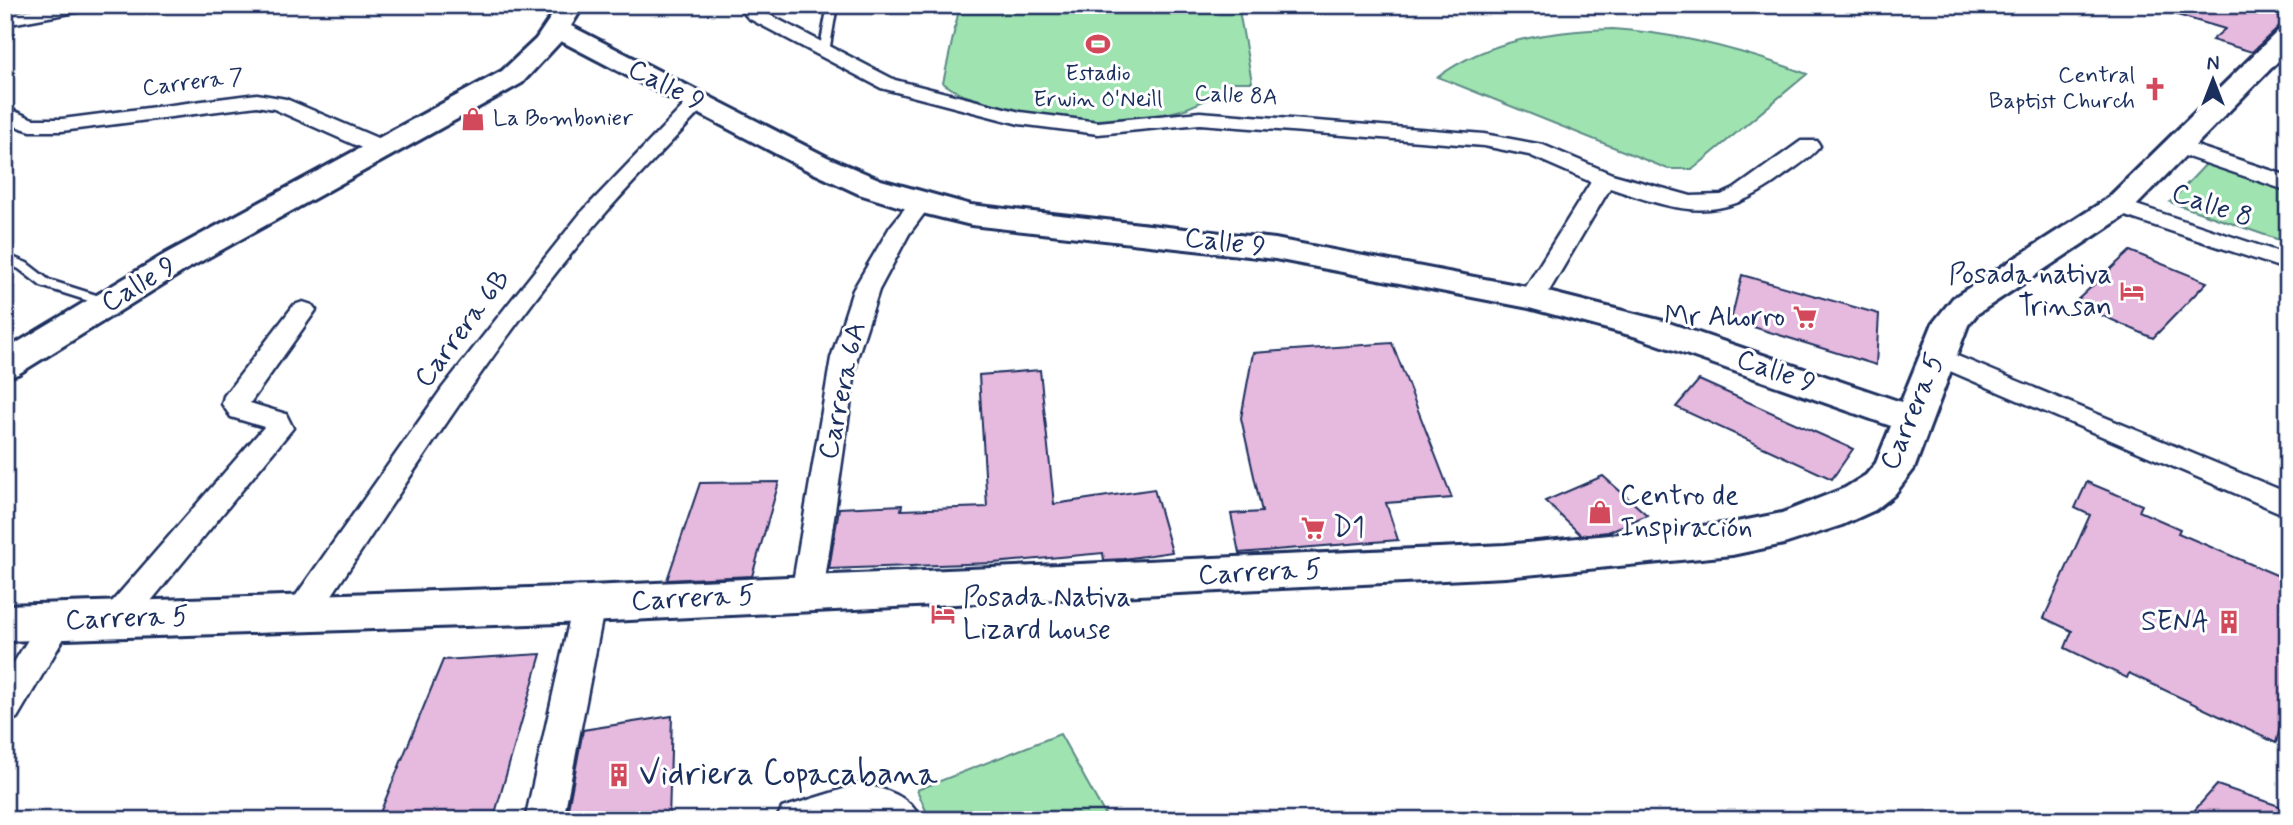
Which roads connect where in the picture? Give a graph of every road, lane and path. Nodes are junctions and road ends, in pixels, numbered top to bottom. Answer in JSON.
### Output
{"nodes":[{"id":1,"x":87,"y":5,"type":"edge"},
{"id":2,"x":746,"y":5,"type":"edge"},
{"id":3,"x":833,"y":5,"type":"edge"},
{"id":4,"x":2279,"y":5,"type":"edge"},
{"id":5,"x":2288,"y":8,"type":"edge"},
{"id":6,"x":564,"y":17,"type":"edge"},
{"id":7,"x":5,"y":20,"type":"edge"},
{"id":8,"x":2288,"y":36,"type":"edge"},
{"id":9,"x":824,"y":52,"type":"junction"},
{"id":10,"x":608,"y":57,"type":"junction"},
{"id":11,"x":512,"y":77,"type":"junction"},
{"id":12,"x":698,"y":102,"type":"junction"},
{"id":13,"x":5,"y":113,"type":"edge"},
{"id":14,"x":2178,"y":145,"type":"junction"},
{"id":15,"x":1809,"y":146,"type":"dead end"},
{"id":16,"x":381,"y":148,"type":"junction"},
{"id":17,"x":1604,"y":179,"type":"junction"},
{"id":18,"x":2288,"y":184,"type":"edge"},
{"id":19,"x":920,"y":202,"type":"junction"},
{"id":20,"x":2118,"y":205,"type":"junction"},
{"id":21,"x":5,"y":258,"type":"edge"},
{"id":22,"x":2288,"y":263,"type":"edge"},
{"id":23,"x":1532,"y":298,"type":"junction"},
{"id":24,"x":108,"y":303,"type":"junction"},
{"id":25,"x":303,"y":310,"type":"dead end"},
{"id":26,"x":1938,"y":356,"type":"junction"},
{"id":27,"x":5,"y":366,"type":"edge"},
{"id":28,"x":1913,"y":420,"type":"junction"},
{"id":29,"x":2288,"y":505,"type":"edge"},
{"id":30,"x":807,"y":594,"type":"junction"},
{"id":31,"x":589,"y":604,"type":"junction"},
{"id":32,"x":302,"y":614,"type":"junction"},
{"id":33,"x":116,"y":620,"type":"junction"},
{"id":34,"x":57,"y":621,"type":"junction"},
{"id":35,"x":5,"y":623,"type":"edge"},
{"id":36,"x":5,"y":708,"type":"edge"},
{"id":37,"x":544,"y":820,"type":"edge"},
{"id":38,"x":795,"y":820,"type":"edge"},
{"id":39,"x":902,"y":820,"type":"edge"}],
"edges":[{"from":1,"to":7,"type":"street"},
{"from":2,"to":9,"type":"street","name":"Calle 8A"},
{"from":3,"to":9,"type":"lane"},
{"from":4,"to":5,"type":"street"},
{"from":6,"to":10,"type":"street","name":"Calle 9"},
{"from":6,"to":11,"type":"street","name":"Calle 9"},
{"from":8,"to":14,"type":"street","name":"Carrera 5"},
{"from":9,"to":17,"type":"street","name":"Calle 8A"},
{"from":10,"to":11,"type":"street"},
{"from":10,"to":12,"type":"street","name":"Calle 9"},
{"from":11,"to":16,"type":"street","name":"Calle 9"},
{"from":12,"to":19,"type":"street","name":"Calle 9"},
{"from":12,"to":32,"type":"street","name":"Carrera 6B"},
{"from":13,"to":16,"type":"street","name":"Carrera 7"},
{"from":14,"to":18,"type":"street"},
{"from":14,"to":20,"type":"street","name":"Carrera 5"},
{"from":15,"to":17,"type":"street","name":"Calle 8A"},
{"from":16,"to":24,"type":"street","name":"Calle 9"},
{"from":17,"to":23,"type":"street"},
{"from":19,"to":23,"type":"street","name":"Calle 9"},
{"from":19,"to":30,"type":"street","name":"Carrera 6A"},
{"from":20,"to":22,"type":"street","name":"Calle 8"},
{"from":20,"to":26,"type":"street","name":"Carrera 5"},
{"from":21,"to":24,"type":"lane"},
{"from":23,"to":28,"type":"street","name":"Calle 9"},
{"from":24,"to":27,"type":"street","name":"Calle 9"},
{"from":25,"to":33,"type":"street"},
{"from":26,"to":28,"type":"street","name":"Carrera 5"},
{"from":26,"to":29,"type":"street"},
{"from":28,"to":30,"type":"street","name":"Carrera 5"},
{"from":30,"to":31,"type":"street","name":"Carrera 5"},
{"from":31,"to":32,"type":"street","name":"Carrera 5"},
{"from":31,"to":37,"type":"street"},
{"from":32,"to":33,"type":"street","name":"Carrera 5"},
{"from":33,"to":34,"type":"street","name":"Carrera 5"},
{"from":34,"to":35,"type":"street","name":"Carrera 5"},
{"from":34,"to":36,"type":"street"},
{"from":38,"to":39,"type":"street"}]}
